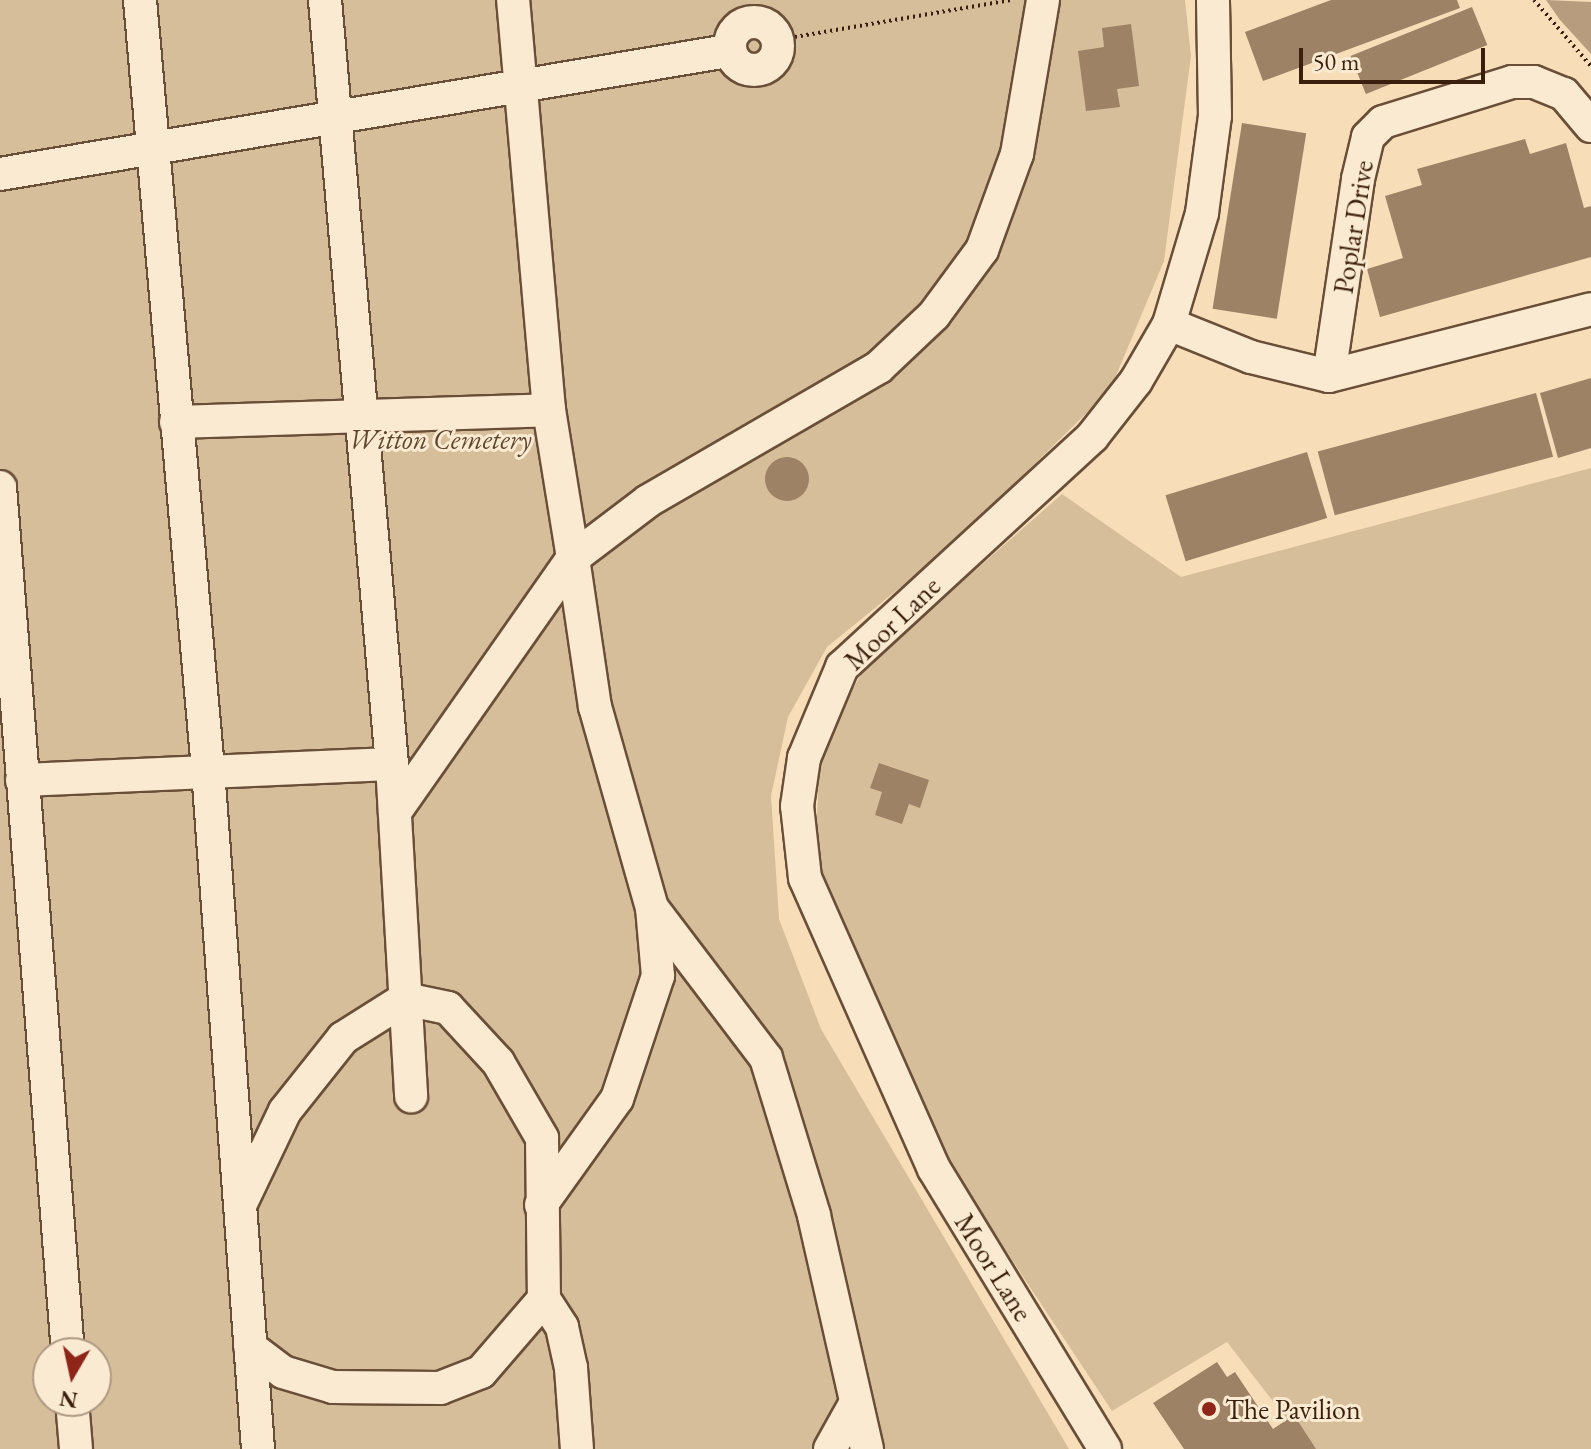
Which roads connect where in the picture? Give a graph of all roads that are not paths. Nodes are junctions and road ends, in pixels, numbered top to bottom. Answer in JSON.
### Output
{"nodes":[{"id":1,"x":140,"y":0,"type":"edge"},
{"id":2,"x":325,"y":0,"type":"edge"},
{"id":3,"x":513,"y":0,"type":"edge"},
{"id":4,"x":1043,"y":0,"type":"edge"},
{"id":5,"x":1213,"y":0,"type":"edge"},
{"id":6,"x":777,"y":40,"type":"road end"},
{"id":7,"x":520,"y":86,"type":"junction"},
{"id":8,"x":337,"y":119,"type":"junction"},
{"id":9,"x":1591,"y":126,"type":"edge"},
{"id":10,"x":153,"y":151,"type":"junction"},
{"id":11,"x":0,"y":174,"type":"edge"},
{"id":12,"x":1591,"y":309,"type":"edge"},
{"id":13,"x":1169,"y":324,"type":"junction"},
{"id":14,"x":1329,"y":376,"type":"junction"},
{"id":15,"x":549,"y":410,"type":"junction"},
{"id":16,"x":358,"y":415,"type":"junction"},
{"id":17,"x":176,"y":422,"type":"junction"},
{"id":18,"x":0,"y":487,"type":"edge"},
{"id":19,"x":573,"y":558,"type":"junction"},
{"id":20,"x":392,"y":764,"type":"junction"},
{"id":21,"x":208,"y":770,"type":"junction"},
{"id":22,"x":22,"y":780,"type":"junction"},
{"id":23,"x":395,"y":812,"type":"junction"},
{"id":24,"x":652,"y":908,"type":"junction"},
{"id":25,"x":405,"y":999,"type":"junction"},
{"id":26,"x":411,"y":1096,"type":"dead end"},
{"id":27,"x":241,"y":1204,"type":"junction"},
{"id":28,"x":541,"y":1205,"type":"junction"},
{"id":29,"x":544,"y":1299,"type":"junction"},
{"id":30,"x":67,"y":1337,"type":"edge"},
{"id":31,"x":250,"y":1347,"type":"junction"},
{"id":32,"x":855,"y":1404,"type":"junction"},
{"id":33,"x":73,"y":1417,"type":"edge"},
{"id":34,"x":76,"y":1449,"type":"edge"},
{"id":35,"x":258,"y":1449,"type":"edge"},
{"id":36,"x":577,"y":1449,"type":"edge"},
{"id":37,"x":830,"y":1449,"type":"edge"},
{"id":38,"x":867,"y":1449,"type":"edge"},
{"id":39,"x":1105,"y":1449,"type":"edge"}],
"edges":[{"from":1,"to":10,"type":"street"},
{"from":2,"to":8,"type":"street"},
{"from":3,"to":7,"type":"street"},
{"from":4,"to":19,"type":"street"},
{"from":5,"to":13,"type":"street","name":"Moor Lane"},
{"from":6,"to":7,"type":"street"},
{"from":7,"to":8,"type":"street"},
{"from":7,"to":15,"type":"street"},
{"from":8,"to":10,"type":"street"},
{"from":8,"to":16,"type":"street"},
{"from":9,"to":14,"type":"street","name":"Poplar Drive"},
{"from":10,"to":11,"type":"street"},
{"from":10,"to":17,"type":"street"},
{"from":12,"to":14,"type":"street"},
{"from":13,"to":14,"type":"street"},
{"from":13,"to":39,"type":"street","name":"Moor Lane"},
{"from":15,"to":16,"type":"street"},
{"from":15,"to":19,"type":"street"},
{"from":16,"to":17,"type":"street"},
{"from":16,"to":20,"type":"street"},
{"from":17,"to":21,"type":"street"},
{"from":18,"to":22,"type":"street"},
{"from":19,"to":23,"type":"street"},
{"from":19,"to":24,"type":"street"},
{"from":20,"to":21,"type":"street"},
{"from":20,"to":23,"type":"street"},
{"from":21,"to":22,"type":"street"},
{"from":21,"to":27,"type":"street"},
{"from":22,"to":30,"type":"street"},
{"from":23,"to":25,"type":"street"},
{"from":24,"to":28,"type":"street"},
{"from":24,"to":32,"type":"street"},
{"from":25,"to":26,"type":"street"},
{"from":25,"to":27,"type":"street"},
{"from":25,"to":28,"type":"street"},
{"from":27,"to":31,"type":"street"},
{"from":28,"to":29,"type":"street"},
{"from":29,"to":31,"type":"street"},
{"from":29,"to":36,"type":"street"},
{"from":31,"to":35,"type":"street"},
{"from":32,"to":37,"type":"street"},
{"from":32,"to":38,"type":"street"},
{"from":33,"to":34,"type":"street"}]}
